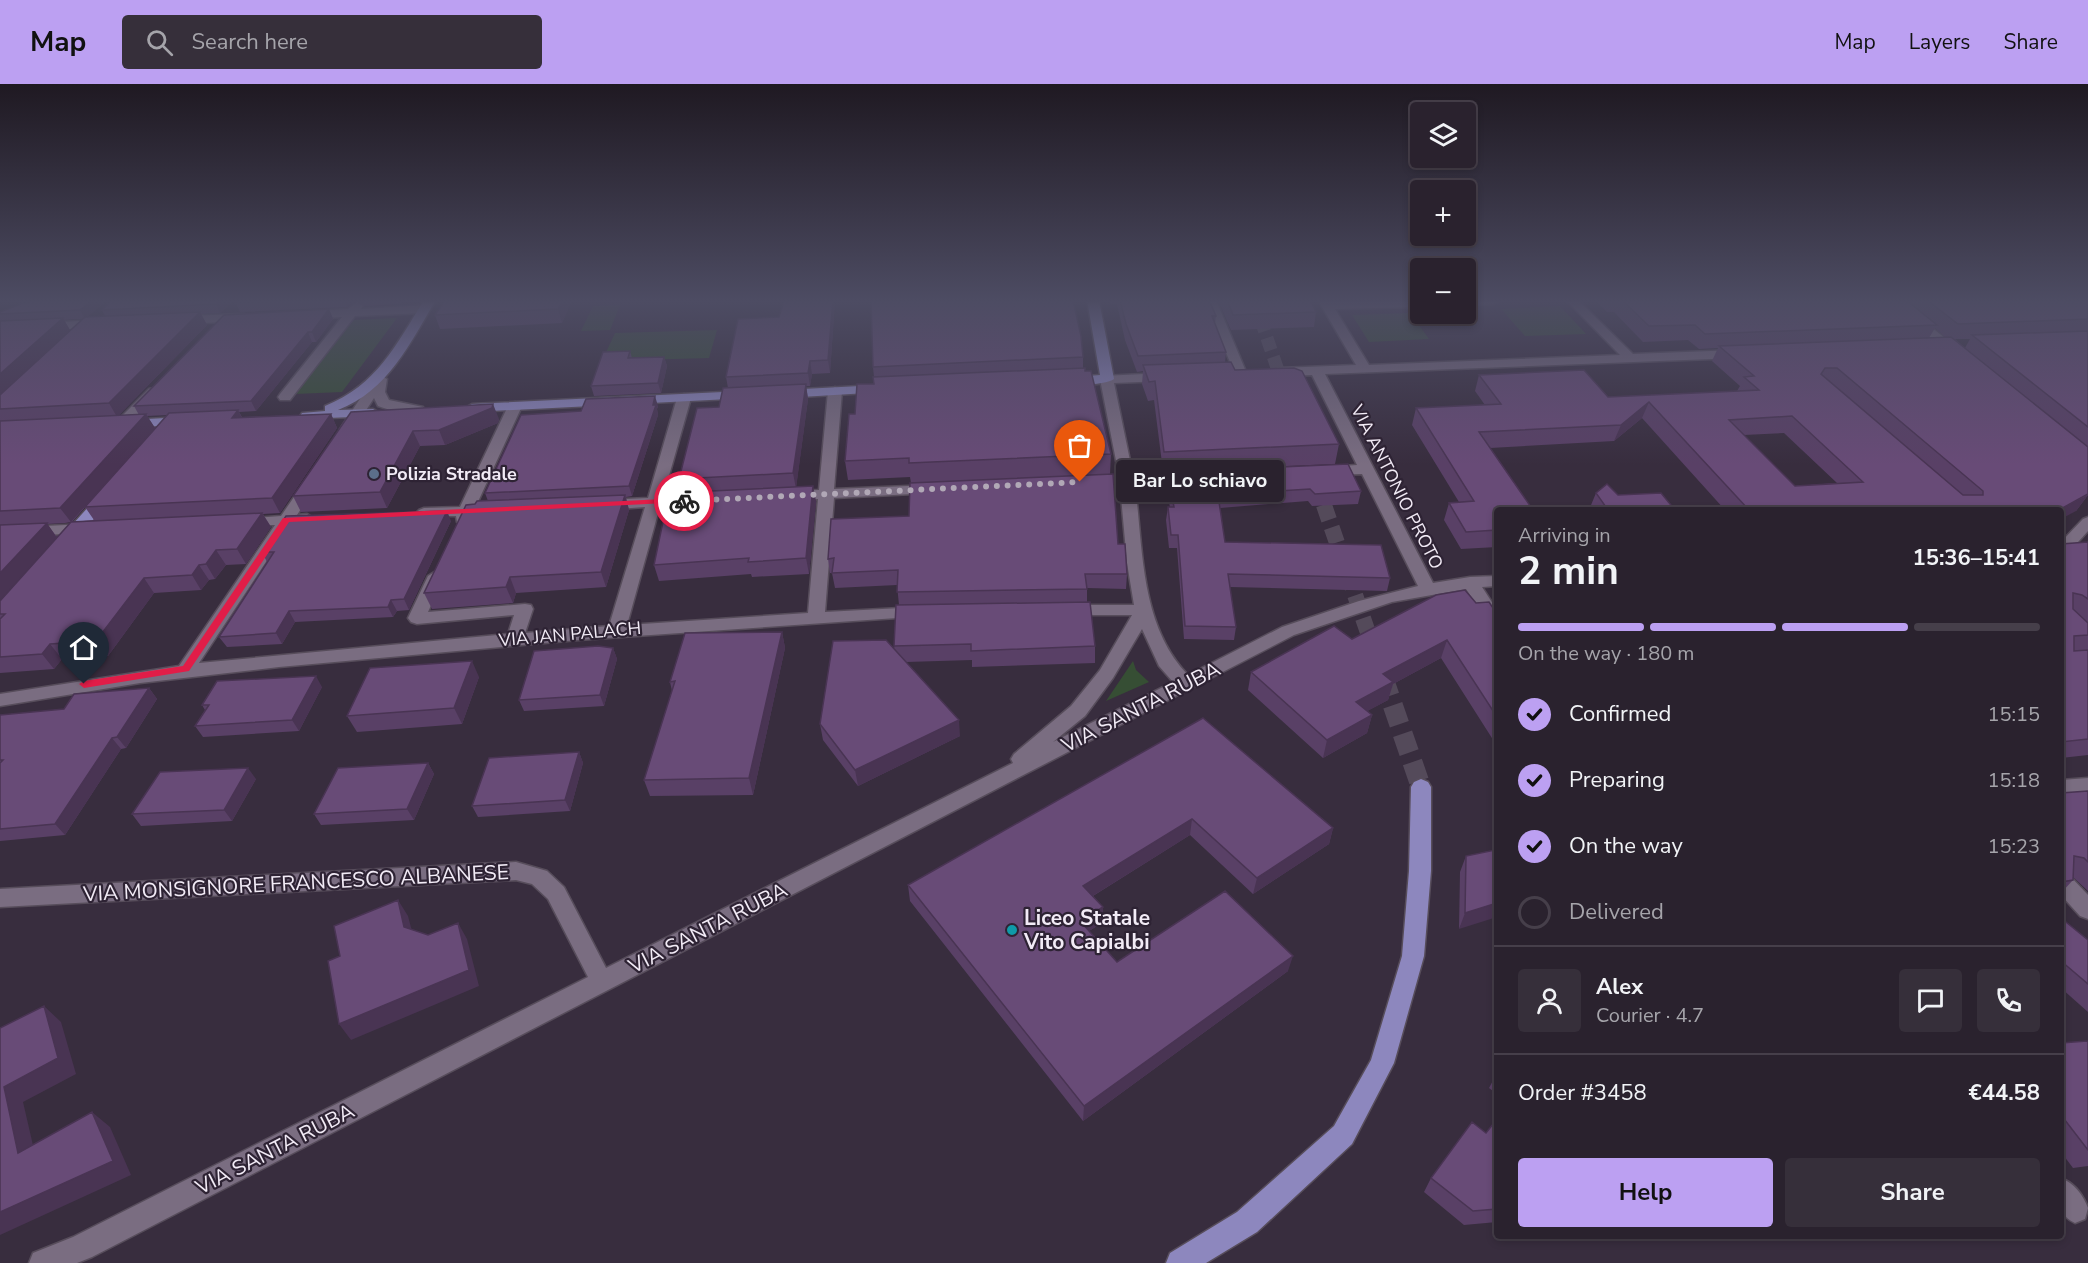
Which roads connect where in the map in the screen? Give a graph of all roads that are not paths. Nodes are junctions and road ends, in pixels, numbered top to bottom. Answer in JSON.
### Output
{"nodes":[{"id":1,"x":318,"y":355,"type":"edge"},
{"id":2,"x":395,"y":355,"type":"edge"},
{"id":3,"x":1103,"y":355,"type":"edge"},
{"id":4,"x":1237,"y":355,"type":"edge"},
{"id":5,"x":1357,"y":355,"type":"edge"},
{"id":6,"x":1627,"y":355,"type":"edge"},
{"id":7,"x":1702,"y":355,"type":"edge"},
{"id":8,"x":1959,"y":355,"type":"edge"},
{"id":9,"x":1630,"y":358,"type":"junction"},
{"id":10,"x":1964,"y":359,"type":"edge"},
{"id":11,"x":1365,"y":369,"type":"junction"},
{"id":12,"x":1317,"y":370,"type":"junction"},
{"id":13,"x":1175,"y":376,"type":"edge"},
{"id":14,"x":380,"y":379,"type":"junction"},
{"id":15,"x":1107,"y":379,"type":"junction"},
{"id":16,"x":1053,"y":381,"type":"edge"},
{"id":17,"x":162,"y":383,"type":"edge"},
{"id":18,"x":892,"y":389,"type":"edge"},
{"id":19,"x":835,"y":391,"type":"junction"},
{"id":20,"x":285,"y":397,"type":"dead end"},
{"id":21,"x":684,"y":398,"type":"junction"},
{"id":22,"x":514,"y":406,"type":"junction"},
{"id":23,"x":462,"y":408,"type":"edge"},
{"id":24,"x":423,"y":410,"type":"joint"},
{"id":25,"x":358,"y":413,"type":"junction"},
{"id":26,"x":195,"y":420,"type":"edge"},
{"id":27,"x":171,"y":422,"type":"junction"},
{"id":28,"x":117,"y":424,"type":"joint"},
{"id":29,"x":157,"y":438,"type":"edge"},
{"id":30,"x":338,"y":442,"type":"edge"},
{"id":31,"x":1366,"y":469,"type":"junction"},
{"id":32,"x":319,"y":471,"type":"edge"},
{"id":33,"x":1306,"y":471,"type":"edge"},
{"id":34,"x":1210,"y":476,"type":"edge"},
{"id":35,"x":1127,"y":480,"type":"junction"},
{"id":36,"x":1069,"y":483,"type":"edge"},
{"id":37,"x":113,"y":488,"type":"edge"},
{"id":38,"x":953,"y":488,"type":"edge"},
{"id":39,"x":826,"y":494,"type":"junction"},
{"id":40,"x":780,"y":496,"type":"edge"},
{"id":41,"x":711,"y":500,"type":"edge"},
{"id":42,"x":654,"y":502,"type":"junction"},
{"id":43,"x":583,"y":506,"type":"edge"},
{"id":44,"x":500,"y":510,"type":"edge"},
{"id":45,"x":465,"y":511,"type":"junction"},
{"id":46,"x":405,"y":514,"type":"edge"},
{"id":47,"x":322,"y":518,"type":"edge"},
{"id":48,"x":286,"y":520,"type":"junction"},
{"id":49,"x":2088,"y":522,"type":"edge"},
{"id":50,"x":228,"y":523,"type":"edge"},
{"id":51,"x":99,"y":529,"type":"edge"},
{"id":52,"x":76,"y":530,"type":"junction"},
{"id":53,"x":456,"y":531,"type":"edge"},
{"id":54,"x":0,"y":533,"type":"edge"},
{"id":55,"x":61,"y":547,"type":"edge"},
{"id":56,"x":2064,"y":547,"type":"edge"},
{"id":57,"x":2088,"y":547,"type":"edge"},
{"id":58,"x":2064,"y":549,"type":"edge"},
{"id":59,"x":442,"y":564,"type":"edge"},
{"id":60,"x":1494,"y":581,"type":"edge"},
{"id":61,"x":1470,"y":582,"type":"junction"},
{"id":62,"x":1427,"y":588,"type":"junction"},
{"id":63,"x":1144,"y":610,"type":"junction"},
{"id":64,"x":1051,"y":611,"type":"edge"},
{"id":65,"x":936,"y":612,"type":"edge"},
{"id":66,"x":816,"y":618,"type":"junction"},
{"id":67,"x":1494,"y":618,"type":"edge"},
{"id":68,"x":617,"y":630,"type":"junction"},
{"id":69,"x":515,"y":638,"type":"junction"},
{"id":70,"x":186,"y":669,"type":"junction"},
{"id":71,"x":1186,"y":684,"type":"junction"},
{"id":72,"x":0,"y":700,"type":"edge"},
{"id":73,"x":2088,"y":785,"type":"edge"},
{"id":74,"x":984,"y":787,"type":"junction"},
{"id":75,"x":1421,"y":787,"type":"tunnel mouth"},
{"id":76,"x":2064,"y":788,"type":"edge"},
{"id":77,"x":2064,"y":883,"type":"edge"},
{"id":78,"x":0,"y":897,"type":"edge"},
{"id":79,"x":2088,"y":910,"type":"edge"},
{"id":80,"x":602,"y":982,"type":"junction"},
{"id":81,"x":71,"y":1255,"type":"edge"},
{"id":82,"x":43,"y":1263,"type":"edge"},
{"id":83,"x":1180,"y":1263,"type":"edge"}],
"edges":[{"from":1,"to":20,"type":"street"},
{"from":2,"to":14,"type":"main road"},
{"from":3,"to":15,"type":"main road"},
{"from":4,"to":12,"type":"street"},
{"from":5,"to":11,"type":"street"},
{"from":6,"to":9,"type":"street"},
{"from":7,"to":9,"type":"street"},
{"from":8,"to":10,"type":"street"},
{"from":9,"to":11,"type":"street"},
{"from":11,"to":12,"type":"street"},
{"from":12,"to":31,"type":"street","name":"VIA ANTONIO PROTO"},
{"from":13,"to":15,"type":"street"},
{"from":14,"to":24,"type":"street"},
{"from":14,"to":25,"type":"street"},
{"from":14,"to":25,"type":"main road"},
{"from":15,"to":16,"type":"main road"},
{"from":15,"to":35,"type":"street"},
{"from":17,"to":28,"type":"street"},
{"from":18,"to":19,"type":"main road"},
{"from":19,"to":21,"type":"main road"},
{"from":19,"to":39,"type":"street"},
{"from":21,"to":22,"type":"main road"},
{"from":21,"to":42,"type":"street"},
{"from":22,"to":23,"type":"main road"},
{"from":22,"to":45,"type":"street"},
{"from":24,"to":25,"type":"main road"},
{"from":25,"to":30,"type":"street"},
{"from":26,"to":27,"type":"main road"},
{"from":27,"to":28,"type":"main road"},
{"from":27,"to":29,"type":"main road"},
{"from":31,"to":33,"type":"street"},
{"from":31,"to":62,"type":"street","name":"VIA ANTONIO PROTO"},
{"from":32,"to":48,"type":"street"},
{"from":34,"to":35,"type":"street"},
{"from":35,"to":36,"type":"street"},
{"from":35,"to":63,"type":"street"},
{"from":37,"to":52,"type":"main road"},
{"from":38,"to":39,"type":"street"},
{"from":39,"to":40,"type":"street"},
{"from":39,"to":66,"type":"street"},
{"from":41,"to":42,"type":"street"},
{"from":42,"to":43,"type":"street"},
{"from":42,"to":68,"type":"street"},
{"from":44,"to":45,"type":"street"},
{"from":45,"to":46,"type":"street"},
{"from":45,"to":53,"type":"street"},
{"from":47,"to":48,"type":"street"},
{"from":48,"to":50,"type":"street"},
{"from":48,"to":70,"type":"street"},
{"from":49,"to":56,"type":"street"},
{"from":51,"to":52,"type":"street"},
{"from":52,"to":54,"type":"street"},
{"from":52,"to":55,"type":"main road"},
{"from":57,"to":58,"type":"street"},
{"from":59,"to":69,"type":"street"},
{"from":60,"to":61,"type":"street","name":"VIA SANTA RUBA"},
{"from":61,"to":62,"type":"street","name":"VIA SANTA RUBA"},
{"from":61,"to":67,"type":"street"},
{"from":62,"to":71,"type":"street","name":"VIA SANTA RUBA"},
{"from":63,"to":64,"type":"street"},
{"from":63,"to":71,"type":"street"},
{"from":63,"to":74,"type":"street"},
{"from":65,"to":66,"type":"street","name":"VIA JAN PALACH"},
{"from":66,"to":68,"type":"street","name":"VIA JAN PALACH"},
{"from":68,"to":69,"type":"street","name":"VIA JAN PALACH"},
{"from":69,"to":70,"type":"street","name":"VIA JAN PALACH"},
{"from":70,"to":72,"type":"street","name":"VIA JAN PALACH"},
{"from":71,"to":74,"type":"street","name":"VIA SANTA RUBA"},
{"from":73,"to":76,"type":"street"},
{"from":74,"to":80,"type":"street","name":"VIA SANTA RUBA"},
{"from":75,"to":83,"type":"main road"},
{"from":77,"to":79,"type":"street"},
{"from":78,"to":80,"type":"street","name":"VIA MONSIGNORE FRANCESCO ALBANESE"},
{"from":80,"to":81,"type":"street","name":"VIA SANTA RUBA"},
{"from":81,"to":82,"type":"street","name":"VIA SANTA RUBA"}]}
